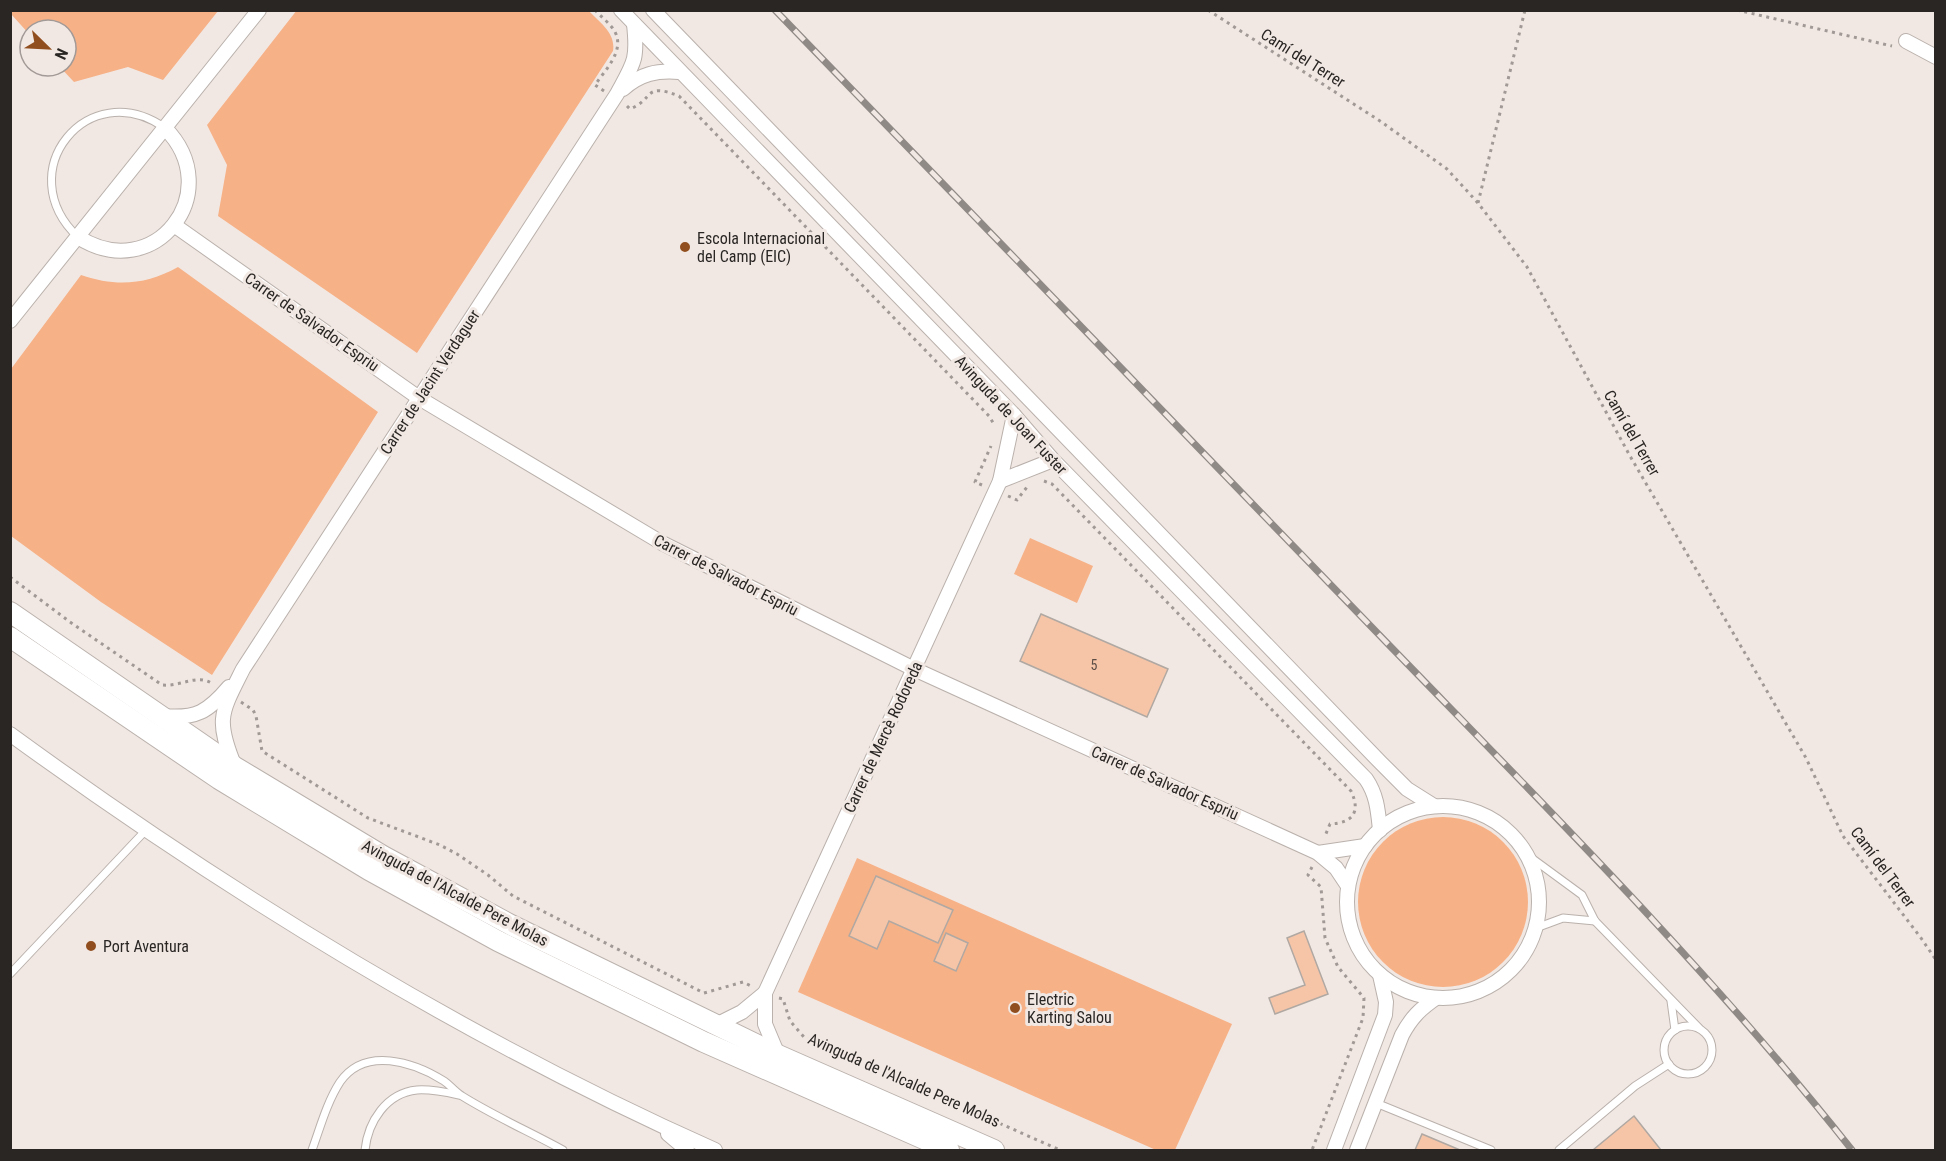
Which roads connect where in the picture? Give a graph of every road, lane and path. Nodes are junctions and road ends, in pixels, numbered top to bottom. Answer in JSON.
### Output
{"nodes":[{"id":1,"x":259,"y":10,"type":"edge"},
{"id":2,"x":595,"y":10,"type":"edge"},
{"id":3,"x":621,"y":10,"type":"edge"},
{"id":4,"x":653,"y":10,"type":"edge"},
{"id":5,"x":1208,"y":10,"type":"edge"},
{"id":6,"x":1525,"y":10,"type":"edge"},
{"id":7,"x":1737,"y":10,"type":"edge"},
{"id":8,"x":634,"y":24,"type":"junction"},
{"id":9,"x":1902,"y":44,"type":"joint"},
{"id":10,"x":1935,"y":57,"type":"edge"},
{"id":11,"x":679,"y":72,"type":"junction"},
{"id":12,"x":595,"y":85,"type":"dead end"},
{"id":13,"x":616,"y":94,"type":"junction"},
{"id":14,"x":165,"y":128,"type":"junction"},
{"id":15,"x":1478,"y":203,"type":"junction"},
{"id":16,"x":174,"y":225,"type":"junction"},
{"id":17,"x":78,"y":237,"type":"junction"},
{"id":18,"x":10,"y":321,"type":"edge"},
{"id":19,"x":419,"y":398,"type":"junction"},
{"id":20,"x":1014,"y":416,"type":"junction"},
{"id":21,"x":1053,"y":460,"type":"junction"},
{"id":22,"x":1000,"y":481,"type":"junction"},
{"id":23,"x":10,"y":577,"type":"edge"},
{"id":24,"x":10,"y":612,"type":"edge"},
{"id":25,"x":10,"y":638,"type":"edge"},
{"id":26,"x":914,"y":669,"type":"junction"},
{"id":27,"x":228,"y":693,"type":"junction"},
{"id":28,"x":159,"y":716,"type":"junction"},
{"id":29,"x":10,"y":734,"type":"edge"},
{"id":30,"x":235,"y":767,"type":"junction"},
{"id":31,"x":1434,"y":806,"type":"junction"},
{"id":32,"x":146,"y":829,"type":"junction"},
{"id":33,"x":1380,"y":830,"type":"junction"},
{"id":34,"x":1365,"y":846,"type":"junction"},
{"id":35,"x":1318,"y":852,"type":"junction"},
{"id":36,"x":1526,"y":854,"type":"junction"},
{"id":37,"x":1308,"y":875,"type":"dead end"},
{"id":38,"x":1348,"y":886,"type":"junction"},
{"id":39,"x":1595,"y":921,"type":"junction"},
{"id":40,"x":1536,"y":928,"type":"junction"},
{"id":41,"x":1935,"y":960,"type":"edge"},
{"id":42,"x":10,"y":974,"type":"edge"},
{"id":43,"x":1380,"y":975,"type":"junction"},
{"id":44,"x":765,"y":993,"type":"junction"},
{"id":45,"x":1436,"y":998,"type":"junction"},
{"id":46,"x":1671,"y":1001,"type":"junction"},
{"id":47,"x":716,"y":1025,"type":"junction"},
{"id":48,"x":1699,"y":1028,"type":"junction"},
{"id":49,"x":1675,"y":1030,"type":"junction"},
{"id":50,"x":778,"y":1055,"type":"junction"},
{"id":51,"x":1668,"y":1064,"type":"junction"},
{"id":52,"x":460,"y":1095,"type":"junction"},
{"id":53,"x":1376,"y":1103,"type":"junction"},
{"id":54,"x":657,"y":1125,"type":"junction"},
{"id":55,"x":312,"y":1150,"type":"edge"},
{"id":56,"x":365,"y":1150,"type":"edge"},
{"id":57,"x":563,"y":1150,"type":"edge"},
{"id":58,"x":687,"y":1150,"type":"edge"},
{"id":59,"x":715,"y":1150,"type":"edge"},
{"id":60,"x":949,"y":1150,"type":"edge"},
{"id":61,"x":994,"y":1150,"type":"edge"},
{"id":62,"x":1060,"y":1150,"type":"edge"},
{"id":63,"x":1312,"y":1150,"type":"edge"},
{"id":64,"x":1334,"y":1150,"type":"edge"},
{"id":65,"x":1358,"y":1150,"type":"edge"},
{"id":66,"x":1491,"y":1150,"type":"edge"},
{"id":67,"x":1559,"y":1150,"type":"edge"}],
"edges":[{"from":1,"to":14,"type":"street"},
{"from":2,"to":12,"type":"path"},
{"from":3,"to":8,"type":"street","name":"Avinguda de Joan Fuster"},
{"from":4,"to":31,"type":"street","name":"Avinguda de Joan Fuster"},
{"from":5,"to":15,"type":"path","name":"Camí del Terrer"},
{"from":6,"to":15,"type":"path"},
{"from":7,"to":9,"type":"path"},
{"from":8,"to":11,"type":"street","name":"Avinguda de Joan Fuster"},
{"from":8,"to":13,"type":"street","name":"Carrer de Jacint Verdaguer"},
{"from":9,"to":10,"type":"street"},
{"from":11,"to":13,"type":"street","name":"Carrer de Jacint Verdaguer"},
{"from":11,"to":20,"type":"street","name":"Avinguda de Joan Fuster"},
{"from":13,"to":19,"type":"street","name":"Carrer de Jacint Verdaguer"},
{"from":14,"to":16,"type":"street"},
{"from":14,"to":17,"type":"street"},
{"from":14,"to":17,"type":"lane"},
{"from":15,"to":41,"type":"path","name":"Camí del Terrer"},
{"from":16,"to":17,"type":"street"},
{"from":16,"to":19,"type":"street","name":"Carrer de Salvador Espriu"},
{"from":17,"to":18,"type":"street"},
{"from":19,"to":26,"type":"street","name":"Carrer de Salvador Espriu"},
{"from":19,"to":27,"type":"street","name":"Carrer de Jacint Verdaguer"},
{"from":20,"to":21,"type":"street","name":"Avinguda de Joan Fuster"},
{"from":20,"to":22,"type":"street","name":"Carrer de Mercè Rodoreda"},
{"from":21,"to":22,"type":"street"},
{"from":21,"to":33,"type":"street","name":"Avinguda de Joan Fuster"},
{"from":22,"to":26,"type":"street","name":"Carrer de Mercè Rodoreda"},
{"from":23,"to":27,"type":"path","name":"Avinguda de l'Alcalde Pere Molas"},
{"from":24,"to":28,"type":"street","name":"Avinguda de l'Alcalde Pere Molas"},
{"from":25,"to":60,"type":"street","name":"Avinguda de l'Alcalde Pere Molas"},
{"from":26,"to":35,"type":"street","name":"Carrer de Salvador Espriu"},
{"from":26,"to":44,"type":"street","name":"Carrer de Mercè Rodoreda"},
{"from":27,"to":28,"type":"street","name":"Carrer de Jacint Verdaguer"},
{"from":27,"to":30,"type":"street","name":"Carrer de Jacint Verdaguer"},
{"from":27,"to":44,"type":"path","name":"Avinguda de l'Alcalde Pere Molas"},
{"from":28,"to":30,"type":"street","name":"Avinguda de l'Alcalde Pere Molas"},
{"from":29,"to":32,"type":"street"},
{"from":30,"to":47,"type":"street","name":"Avinguda de l'Alcalde Pere Molas"},
{"from":31,"to":33,"type":"street"},
{"from":31,"to":36,"type":"street"},
{"from":32,"to":42,"type":"lane"},
{"from":32,"to":54,"type":"street"},
{"from":33,"to":34,"type":"street"},
{"from":34,"to":35,"type":"street"},
{"from":34,"to":38,"type":"street"},
{"from":35,"to":38,"type":"street","name":"Carrer de Salvador Espriu"},
{"from":36,"to":39,"type":"lane"},
{"from":36,"to":40,"type":"street"},
{"from":37,"to":63,"type":"path"},
{"from":38,"to":43,"type":"street"},
{"from":39,"to":40,"type":"lane"},
{"from":39,"to":46,"type":"lane"},
{"from":40,"to":45,"type":"street"},
{"from":43,"to":45,"type":"street"},
{"from":43,"to":64,"type":"street"},
{"from":44,"to":47,"type":"street","name":"Carrer de Mercè Rodoreda"},
{"from":44,"to":50,"type":"street","name":"Carrer de Mercè Rodoreda"},
{"from":44,"to":62,"type":"path","name":"Avinguda de l'Alcalde Pere Molas"},
{"from":45,"to":53,"type":"street"},
{"from":46,"to":48,"type":"lane"},
{"from":46,"to":49,"type":"lane"},
{"from":47,"to":50,"type":"street","name":"Avinguda de l'Alcalde Pere Molas"},
{"from":48,"to":49,"type":"lane"},
{"from":48,"to":51,"type":"lane"},
{"from":49,"to":51,"type":"lane"},
{"from":50,"to":61,"type":"street","name":"Avinguda de l'Alcalde Pere Molas"},
{"from":51,"to":67,"type":"lane"},
{"from":52,"to":55,"type":"lane"},
{"from":52,"to":56,"type":"lane"},
{"from":52,"to":57,"type":"lane"},
{"from":53,"to":65,"type":"street"},
{"from":53,"to":66,"type":"lane"},
{"from":54,"to":58,"type":"street"},
{"from":54,"to":59,"type":"street"}]}
